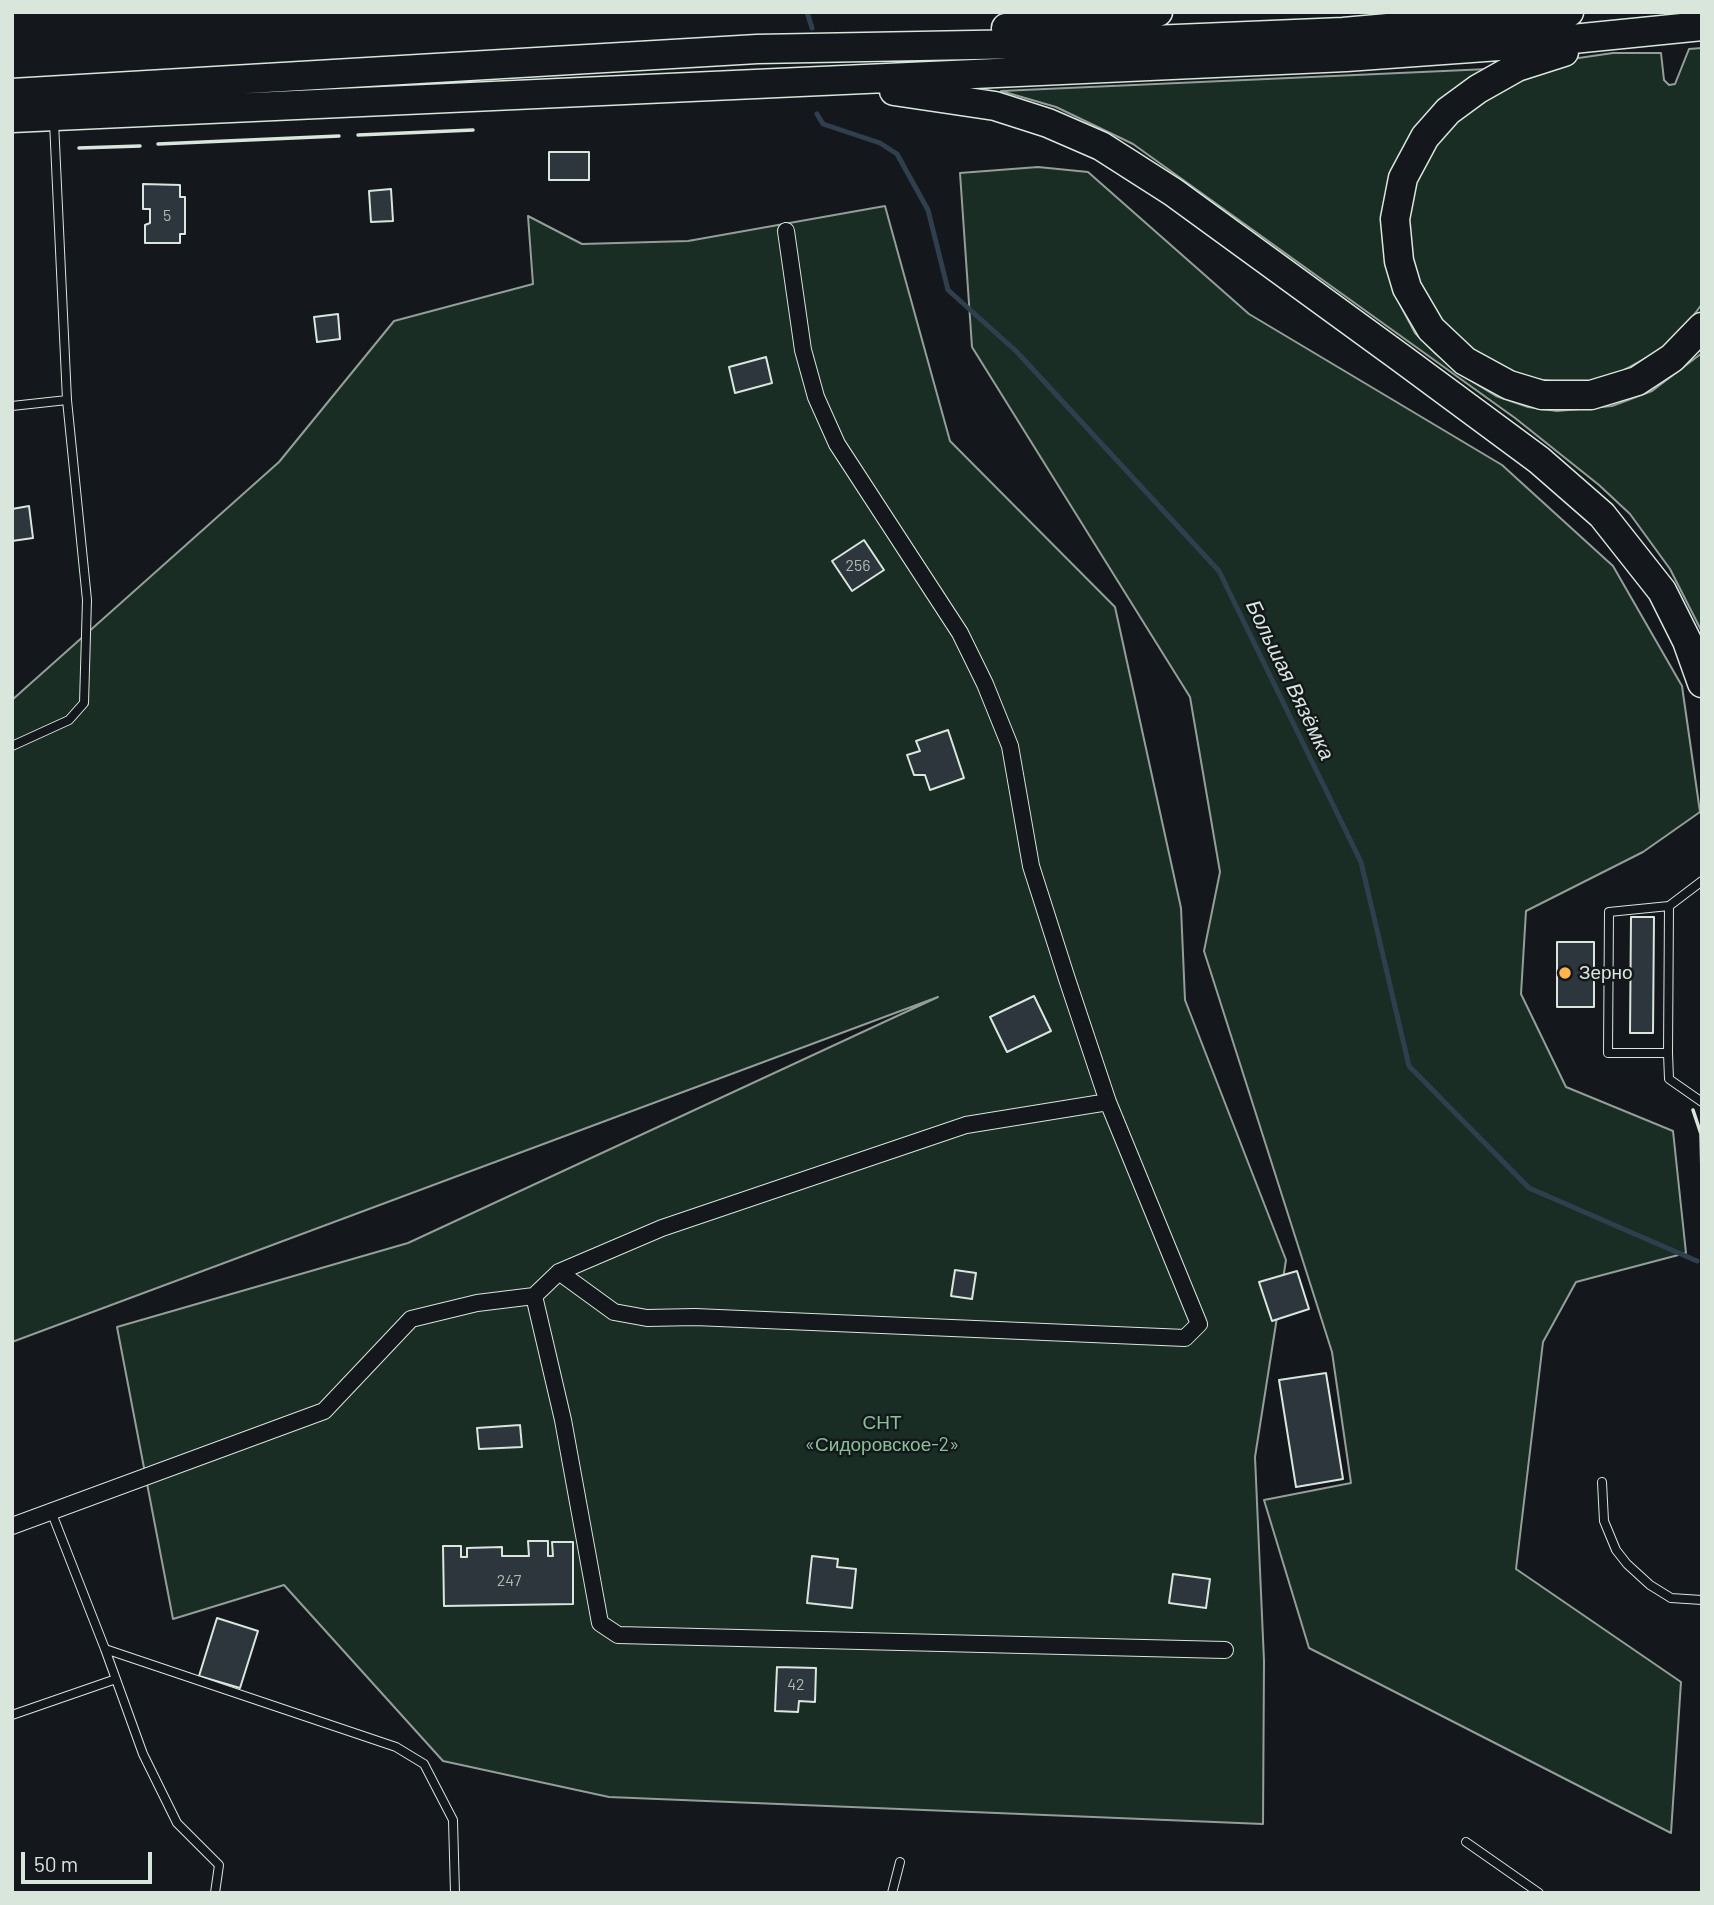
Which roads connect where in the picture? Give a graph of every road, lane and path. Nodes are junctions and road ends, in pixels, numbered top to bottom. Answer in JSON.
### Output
{"nodes":[{"id":1,"x":1158,"y":12,"type":"edge"},
{"id":2,"x":1569,"y":12,"type":"edge"},
{"id":3,"x":1702,"y":26,"type":"edge"},
{"id":4,"x":1626,"y":35,"type":"junction"},
{"id":5,"x":851,"y":46,"type":"junction"},
{"id":6,"x":801,"y":81,"type":"junction"},
{"id":7,"x":12,"y":93,"type":"edge"},
{"id":8,"x":53,"y":115,"type":"junction"},
{"id":9,"x":12,"y":118,"type":"edge"},
{"id":10,"x":786,"y":231,"type":"dead end"},
{"id":11,"x":1702,"y":327,"type":"edge"},
{"id":12,"x":67,"y":400,"type":"junction"},
{"id":13,"x":12,"y":406,"type":"edge"},
{"id":14,"x":1702,"y":682,"type":"edge"},
{"id":15,"x":12,"y":746,"type":"edge"},
{"id":16,"x":1702,"y":881,"type":"edge"},
{"id":17,"x":1669,"y":906,"type":"junction"},
{"id":18,"x":1668,"y":1052,"type":"junction"},
{"id":19,"x":1108,"y":1102,"type":"junction"},
{"id":20,"x":1702,"y":1102,"type":"edge"},
{"id":21,"x":559,"y":1272,"type":"junction"},
{"id":22,"x":534,"y":1296,"type":"junction"},
{"id":23,"x":1602,"y":1482,"type":"dead end"},
{"id":24,"x":51,"y":1511,"type":"junction"},
{"id":25,"x":12,"y":1526,"type":"edge"},
{"id":26,"x":1702,"y":1600,"type":"edge"},
{"id":27,"x":105,"y":1649,"type":"junction"},
{"id":28,"x":1225,"y":1650,"type":"dead end"},
{"id":29,"x":116,"y":1679,"type":"junction"},
{"id":30,"x":12,"y":1714,"type":"edge"},
{"id":31,"x":1466,"y":1842,"type":"dead end"},
{"id":32,"x":900,"y":1862,"type":"dead end"},
{"id":33,"x":457,"y":1892,"type":"edge"},
{"id":34,"x":215,"y":1893,"type":"edge"},
{"id":35,"x":892,"y":1893,"type":"edge"},
{"id":36,"x":1539,"y":1893,"type":"edge"}],
"edges":[{"from":1,"to":5,"type":"highway"},
{"from":2,"to":5,"type":"highway"},
{"from":3,"to":4,"type":"highway"},
{"from":4,"to":6,"type":"highway"},
{"from":4,"to":11,"type":"highway"},
{"from":5,"to":7,"type":"highway"},
{"from":6,"to":8,"type":"highway"},
{"from":6,"to":14,"type":"highway"},
{"from":8,"to":9,"type":"highway"},
{"from":8,"to":12,"type":"lane"},
{"from":10,"to":19,"type":"street"},
{"from":12,"to":13,"type":"lane"},
{"from":12,"to":15,"type":"lane"},
{"from":16,"to":17,"type":"lane"},
{"from":17,"to":18,"type":"lane"},
{"from":17,"to":18,"type":"lane"},
{"from":18,"to":20,"type":"lane"},
{"from":19,"to":21,"type":"street"},
{"from":19,"to":21,"type":"street"},
{"from":21,"to":22,"type":"street"},
{"from":22,"to":24,"type":"street"},
{"from":22,"to":28,"type":"street"},
{"from":23,"to":26,"type":"lane"},
{"from":24,"to":25,"type":"street"},
{"from":24,"to":27,"type":"lane"},
{"from":27,"to":29,"type":"lane"},
{"from":27,"to":33,"type":"lane"},
{"from":29,"to":30,"type":"lane"},
{"from":29,"to":34,"type":"lane"},
{"from":31,"to":36,"type":"lane"},
{"from":32,"to":35,"type":"lane"}]}
